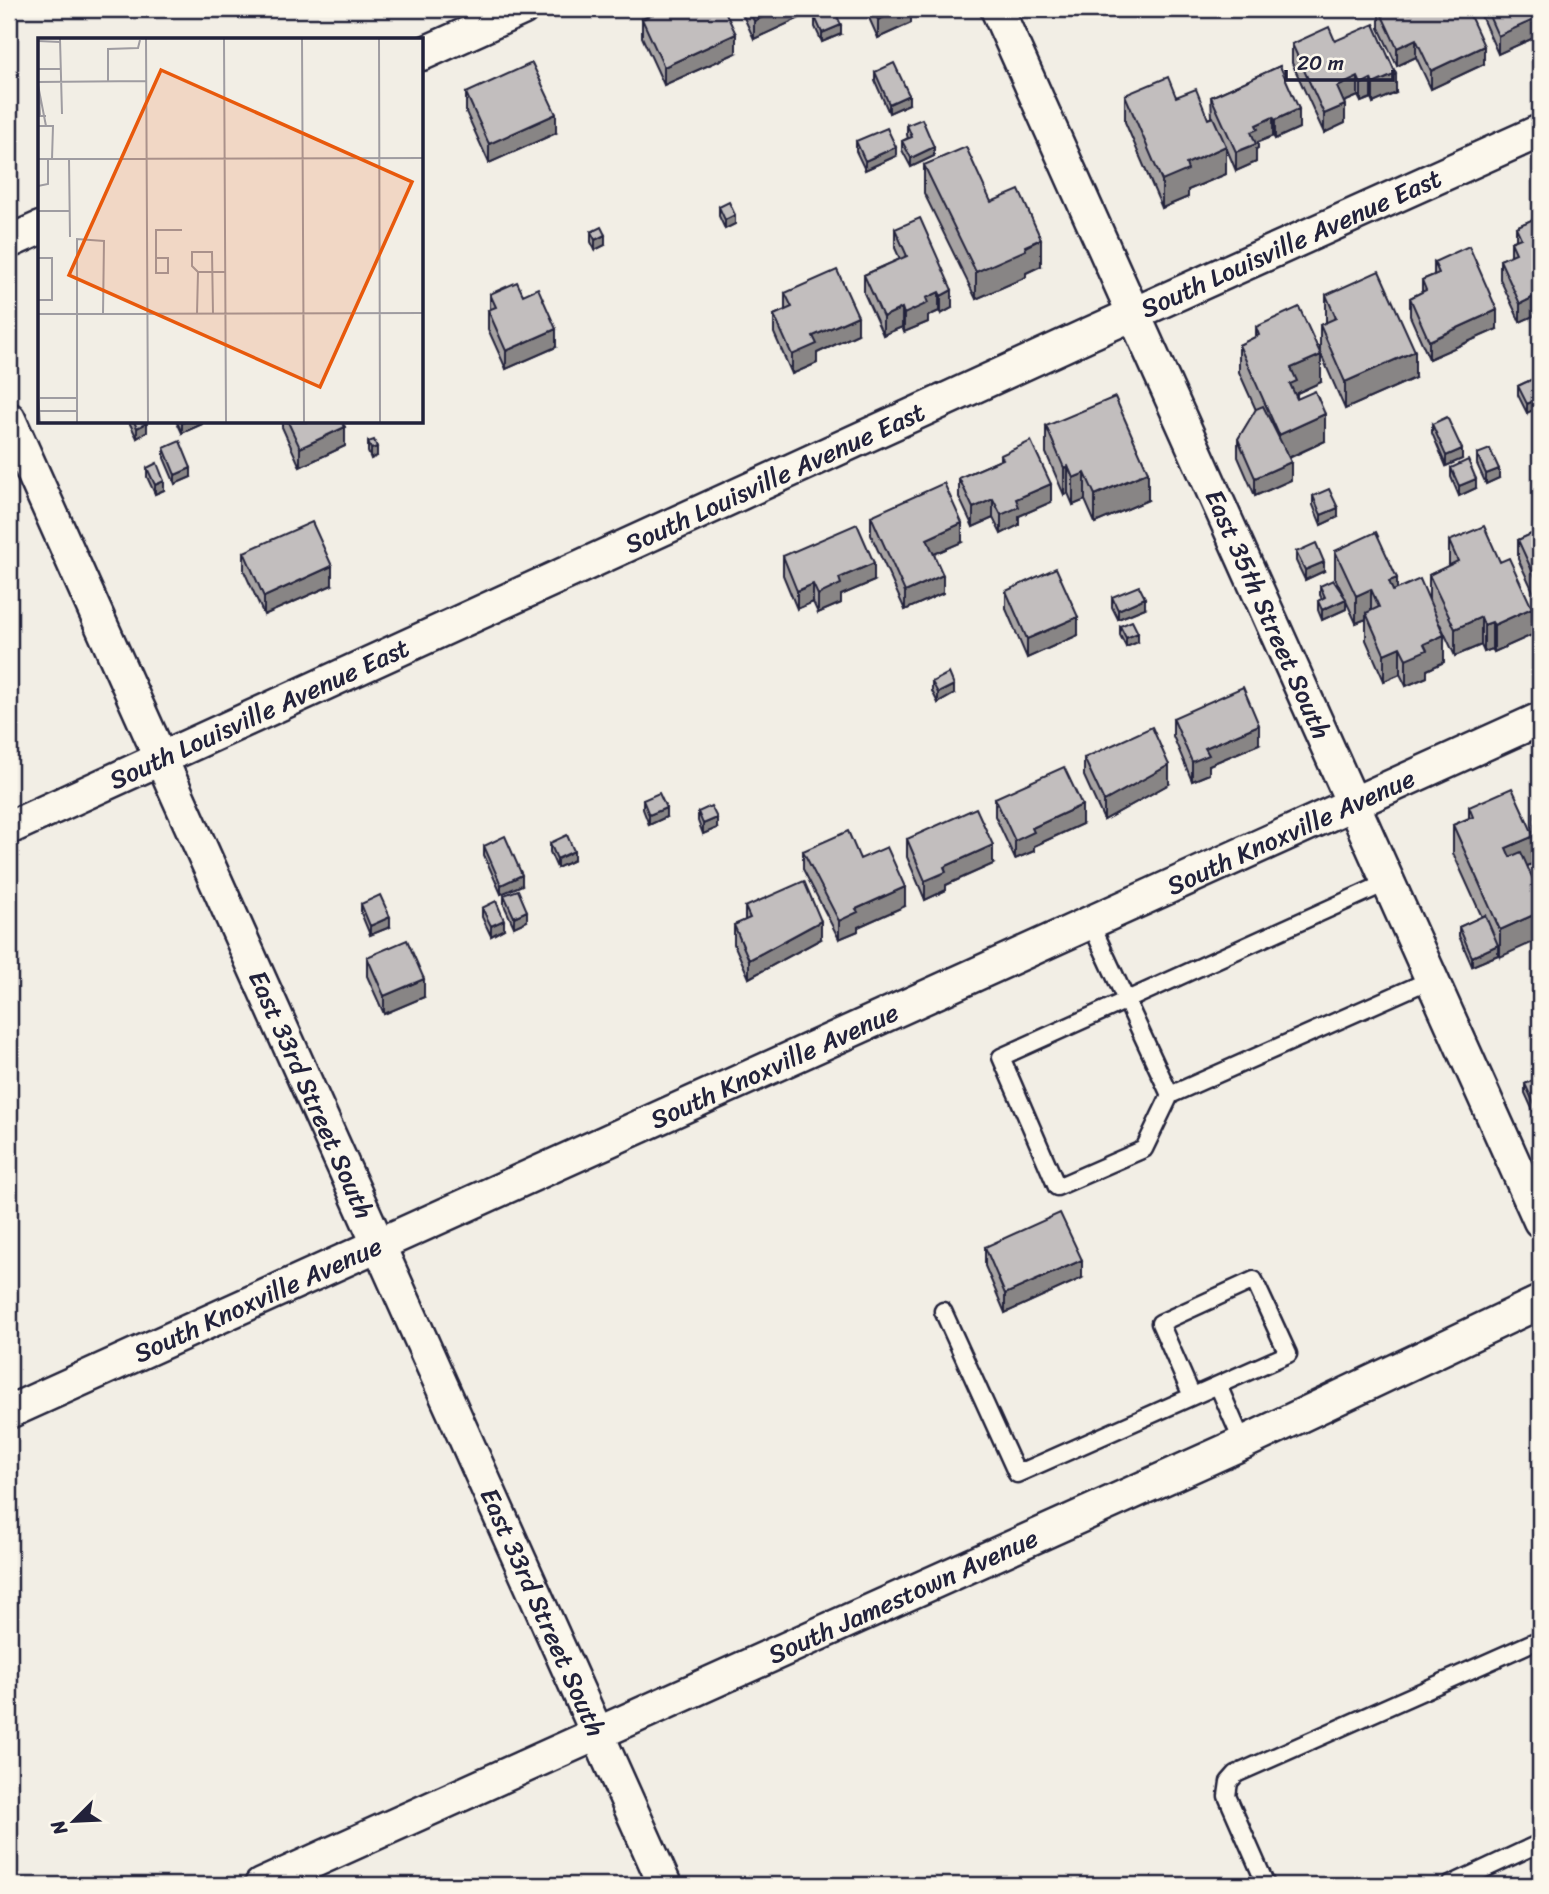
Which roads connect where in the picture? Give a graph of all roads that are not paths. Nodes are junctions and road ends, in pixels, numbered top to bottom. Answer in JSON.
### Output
{"nodes":[{"id":1,"x":522,"y":9,"type":"edge"},
{"id":2,"x":997,"y":9,"type":"edge"},
{"id":3,"x":424,"y":53,"type":"edge"},
{"id":4,"x":1540,"y":131,"type":"edge"},
{"id":5,"x":38,"y":229,"type":"edge"},
{"id":6,"x":9,"y":242,"type":"edge"},
{"id":7,"x":1133,"y":314,"type":"junction"},
{"id":8,"x":9,"y":419,"type":"edge"},
{"id":9,"x":1540,"y":719,"type":"edge"},
{"id":10,"x":162,"y":760,"type":"junction"},
{"id":11,"x":1353,"y":803,"type":"junction"},
{"id":12,"x":9,"y":828,"type":"edge"},
{"id":13,"x":1388,"y":882,"type":"junction"},
{"id":14,"x":1090,"y":922,"type":"junction"},
{"id":15,"x":1432,"y":979,"type":"junction"},
{"id":16,"x":1127,"y":1002,"type":"junction"},
{"id":17,"x":1170,"y":1095,"type":"junction"},
{"id":18,"x":1540,"y":1221,"type":"edge"},
{"id":19,"x":380,"y":1245,"type":"junction"},
{"id":20,"x":1540,"y":1302,"type":"edge"},
{"id":21,"x":943,"y":1311,"type":"dead end"},
{"id":22,"x":1218,"y":1385,"type":"junction"},
{"id":23,"x":1192,"y":1396,"type":"junction"},
{"id":24,"x":9,"y":1412,"type":"edge"},
{"id":25,"x":1243,"y":1443,"type":"junction"},
{"id":26,"x":1540,"y":1639,"type":"edge"},
{"id":27,"x":598,"y":1734,"type":"junction"},
{"id":28,"x":1540,"y":1843,"type":"edge"},
{"id":29,"x":261,"y":1885,"type":"edge"},
{"id":30,"x":666,"y":1885,"type":"edge"},
{"id":31,"x":1266,"y":1885,"type":"edge"},
{"id":32,"x":1450,"y":1885,"type":"edge"}],
"edges":[{"from":1,"to":3,"type":"street"},
{"from":2,"to":7,"type":"street","name":"East 35th Street South"},
{"from":4,"to":7,"type":"street","name":"South Louisville Avenue East"},
{"from":5,"to":6,"type":"street"},
{"from":7,"to":10,"type":"street","name":"South Louisville Avenue East"},
{"from":7,"to":11,"type":"street","name":"East 35th Street South"},
{"from":8,"to":10,"type":"street","name":"East 33rd Street South"},
{"from":9,"to":11,"type":"street","name":"South Knoxville Avenue"},
{"from":10,"to":12,"type":"street","name":"South Louisville Avenue East"},
{"from":10,"to":19,"type":"street","name":"East 33rd Street South"},
{"from":11,"to":13,"type":"street","name":"East 35th Street South"},
{"from":11,"to":14,"type":"street","name":"South Knoxville Avenue"},
{"from":13,"to":15,"type":"street","name":"East 35th Street South"},
{"from":13,"to":16,"type":"lane"},
{"from":14,"to":16,"type":"lane"},
{"from":14,"to":19,"type":"street","name":"South Knoxville Avenue"},
{"from":15,"to":17,"type":"lane"},
{"from":15,"to":18,"type":"street","name":"East 35th Street South"},
{"from":16,"to":17,"type":"lane"},
{"from":16,"to":17,"type":"lane"},
{"from":19,"to":24,"type":"street","name":"South Knoxville Avenue"},
{"from":19,"to":27,"type":"street","name":"East 33rd Street South"},
{"from":20,"to":25,"type":"street","name":"South Jamestown Avenue"},
{"from":21,"to":23,"type":"lane"},
{"from":22,"to":23,"type":"lane"},
{"from":22,"to":23,"type":"lane"},
{"from":22,"to":25,"type":"lane"},
{"from":25,"to":27,"type":"street","name":"South Jamestown Avenue"},
{"from":26,"to":31,"type":"lane"},
{"from":27,"to":29,"type":"street","name":"South Jamestown Avenue"},
{"from":27,"to":30,"type":"street","name":"East 33rd Street South"},
{"from":28,"to":32,"type":"lane"}]}
